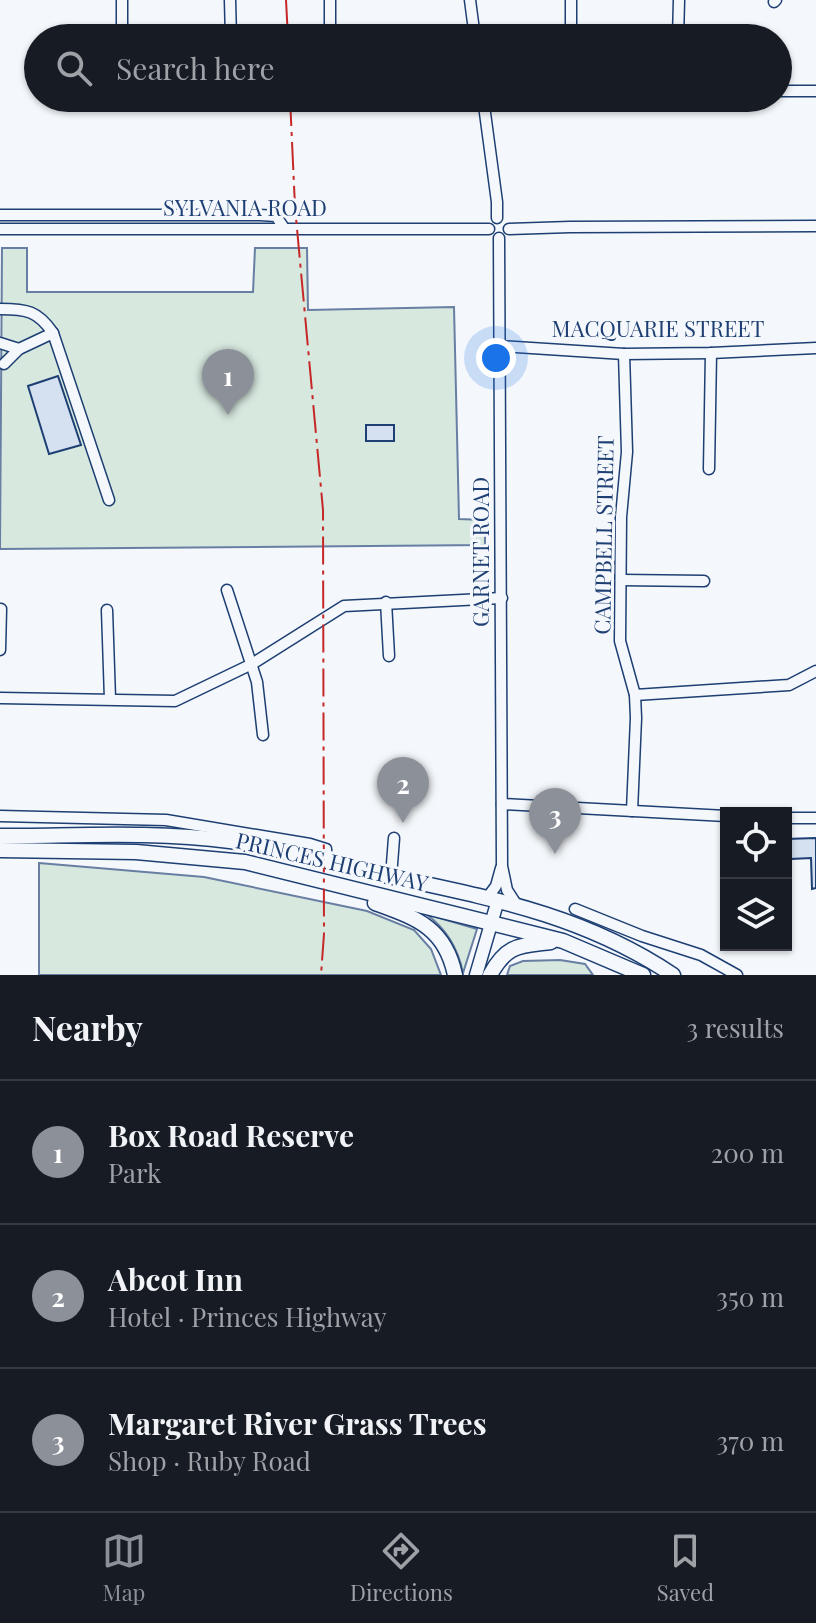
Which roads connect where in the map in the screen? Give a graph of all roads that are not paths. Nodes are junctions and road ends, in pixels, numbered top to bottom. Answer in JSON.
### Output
{"nodes":[{"id":1,"x":122,"y":0,"type":"edge"},
{"id":2,"x":230,"y":0,"type":"edge"},
{"id":3,"x":330,"y":0,"type":"edge"},
{"id":4,"x":470,"y":0,"type":"edge"},
{"id":5,"x":571,"y":0,"type":"edge"},
{"id":6,"x":679,"y":0,"type":"edge"},
{"id":7,"x":122,"y":24,"type":"edge"},
{"id":8,"x":231,"y":24,"type":"edge"},
{"id":9,"x":330,"y":24,"type":"edge"},
{"id":10,"x":473,"y":24,"type":"edge"},
{"id":11,"x":571,"y":24,"type":"edge"},
{"id":12,"x":678,"y":24,"type":"edge"},
{"id":13,"x":792,"y":91,"type":"edge"},
{"id":14,"x":816,"y":91,"type":"edge"},
{"id":15,"x":485,"y":112,"type":"edge"},
{"id":16,"x":0,"y":215,"type":"edge"},
{"id":17,"x":497,"y":218,"type":"junction"},
{"id":18,"x":816,"y":226,"type":"edge"},
{"id":19,"x":284,"y":228,"type":"junction"},
{"id":20,"x":0,"y":229,"type":"edge"},
{"id":21,"x":489,"y":229,"type":"junction"},
{"id":22,"x":509,"y":229,"type":"junction"},
{"id":23,"x":499,"y":238,"type":"junction"},
{"id":24,"x":0,"y":309,"type":"edge"},
{"id":25,"x":53,"y":333,"type":"junction"},
{"id":26,"x":0,"y":343,"type":"edge"},
{"id":27,"x":500,"y":346,"type":"junction"},
{"id":28,"x":816,"y":348,"type":"edge"},
{"id":29,"x":19,"y":349,"type":"junction"},
{"id":30,"x":711,"y":353,"type":"junction"},
{"id":31,"x":624,"y":354,"type":"junction"},
{"id":32,"x":4,"y":364,"type":"dead end"},
{"id":33,"x":709,"y":469,"type":"dead end"},
{"id":34,"x":109,"y":500,"type":"dead end"},
{"id":35,"x":621,"y":580,"type":"junction"},
{"id":36,"x":704,"y":581,"type":"dead end"},
{"id":37,"x":227,"y":590,"type":"dead end"},
{"id":38,"x":502,"y":598,"type":"junction"},
{"id":39,"x":386,"y":602,"type":"junction"},
{"id":40,"x":1,"y":609,"type":"edge"},
{"id":41,"x":107,"y":610,"type":"dead end"},
{"id":42,"x":0,"y":650,"type":"edge"},
{"id":43,"x":389,"y":656,"type":"dead end"},
{"id":44,"x":252,"y":664,"type":"junction"},
{"id":45,"x":816,"y":671,"type":"edge"},
{"id":46,"x":635,"y":695,"type":"junction"},
{"id":47,"x":0,"y":698,"type":"edge"},
{"id":48,"x":110,"y":699,"type":"junction"},
{"id":49,"x":263,"y":735,"type":"dead end"},
{"id":50,"x":502,"y":804,"type":"junction"},
{"id":51,"x":632,"y":811,"type":"junction"},
{"id":52,"x":0,"y":816,"type":"edge"},
{"id":53,"x":720,"y":816,"type":"edge"},
{"id":54,"x":792,"y":818,"type":"edge"},
{"id":55,"x":816,"y":818,"type":"edge"},
{"id":56,"x":190,"y":832,"type":"junction"},
{"id":57,"x":0,"y":836,"type":"edge"},
{"id":58,"x":394,"y":838,"type":"dead end"},
{"id":59,"x":0,"y":850,"type":"edge"},
{"id":60,"x":502,"y":866,"type":"junction"},
{"id":61,"x":391,"y":877,"type":"junction"},
{"id":62,"x":360,"y":891,"type":"junction"},
{"id":63,"x":493,"y":899,"type":"junction"},
{"id":64,"x":516,"y":904,"type":"junction"},
{"id":65,"x":575,"y":909,"type":"dead end"},
{"id":66,"x":493,"y":922,"type":"junction"},
{"id":67,"x":563,"y":941,"type":"junction"},
{"id":68,"x":618,"y":970,"type":"edge"},
{"id":69,"x":731,"y":973,"type":"edge"},
{"id":70,"x":455,"y":975,"type":"edge"},
{"id":71,"x":476,"y":975,"type":"edge"},
{"id":72,"x":490,"y":975,"type":"edge"},
{"id":73,"x":643,"y":975,"type":"edge"},
{"id":74,"x":673,"y":975,"type":"edge"}],
"edges":[{"from":1,"to":7,"type":"street"},
{"from":2,"to":8,"type":"street"},
{"from":3,"to":9,"type":"street"},
{"from":4,"to":10,"type":"street"},
{"from":5,"to":11,"type":"street"},
{"from":6,"to":12,"type":"street"},
{"from":13,"to":14,"type":"street"},
{"from":15,"to":17,"type":"street"},
{"from":16,"to":19,"type":"street"},
{"from":17,"to":21,"type":"street"},
{"from":17,"to":22,"type":"street"},
{"from":18,"to":22,"type":"street"},
{"from":19,"to":20,"type":"street","name":"SYLVANIA ROAD"},
{"from":19,"to":21,"type":"street","name":"SYLVANIA ROAD"},
{"from":21,"to":23,"type":"street"},
{"from":22,"to":23,"type":"street"},
{"from":23,"to":27,"type":"street","name":"GARNET ROAD"},
{"from":24,"to":25,"type":"street"},
{"from":25,"to":29,"type":"street"},
{"from":25,"to":34,"type":"street"},
{"from":26,"to":29,"type":"street"},
{"from":27,"to":31,"type":"street","name":"MACQUARIE STREET"},
{"from":27,"to":38,"type":"street","name":"GARNET ROAD"},
{"from":28,"to":30,"type":"street","name":"MACQUARIE STREET"},
{"from":29,"to":32,"type":"street"},
{"from":30,"to":31,"type":"street","name":"MACQUARIE STREET"},
{"from":30,"to":33,"type":"street"},
{"from":31,"to":35,"type":"street","name":"CAMPBELL STREET"},
{"from":35,"to":36,"type":"street"},
{"from":35,"to":46,"type":"street","name":"CAMPBELL STREET"},
{"from":37,"to":44,"type":"street"},
{"from":38,"to":39,"type":"street"},
{"from":38,"to":50,"type":"street","name":"GARNET ROAD"},
{"from":39,"to":43,"type":"street"},
{"from":39,"to":44,"type":"street"},
{"from":40,"to":42,"type":"street"},
{"from":41,"to":48,"type":"street"},
{"from":44,"to":48,"type":"street"},
{"from":44,"to":49,"type":"street"},
{"from":45,"to":46,"type":"street"},
{"from":46,"to":51,"type":"street","name":"CAMPBELL STREET"},
{"from":47,"to":48,"type":"street"},
{"from":50,"to":51,"type":"street"},
{"from":50,"to":60,"type":"street","name":"GARNET ROAD"},
{"from":51,"to":53,"type":"street"},
{"from":52,"to":56,"type":"street"},
{"from":54,"to":55,"type":"street"},
{"from":56,"to":57,"type":"highway","name":"PRINCES HIGHWAY"},
{"from":56,"to":61,"type":"highway","name":"PRINCES HIGHWAY"},
{"from":58,"to":61,"type":"street"},
{"from":59,"to":62,"type":"highway","name":"PRINCES HIGHWAY"},
{"from":60,"to":63,"type":"street","name":"GARNET ROAD"},
{"from":60,"to":64,"type":"street","name":"GARNET ROAD"},
{"from":61,"to":63,"type":"highway","name":"PRINCES HIGHWAY"},
{"from":62,"to":66,"type":"highway","name":"PRINCES HIGHWAY"},
{"from":62,"to":70,"type":"highway"},
{"from":63,"to":64,"type":"highway","name":"PRINCES HIGHWAY"},
{"from":63,"to":66,"type":"main road"},
{"from":64,"to":74,"type":"highway","name":"PRINCES HIGHWAY"},
{"from":65,"to":69,"type":"street"},
{"from":66,"to":67,"type":"highway","name":"PRINCES HIGHWAY"},
{"from":66,"to":71,"type":"main road"},
{"from":67,"to":68,"type":"highway","name":"PRINCES HIGHWAY"},
{"from":67,"to":72,"type":"highway"},
{"from":68,"to":73,"type":"highway","name":"PRINCES HIGHWAY"}]}
